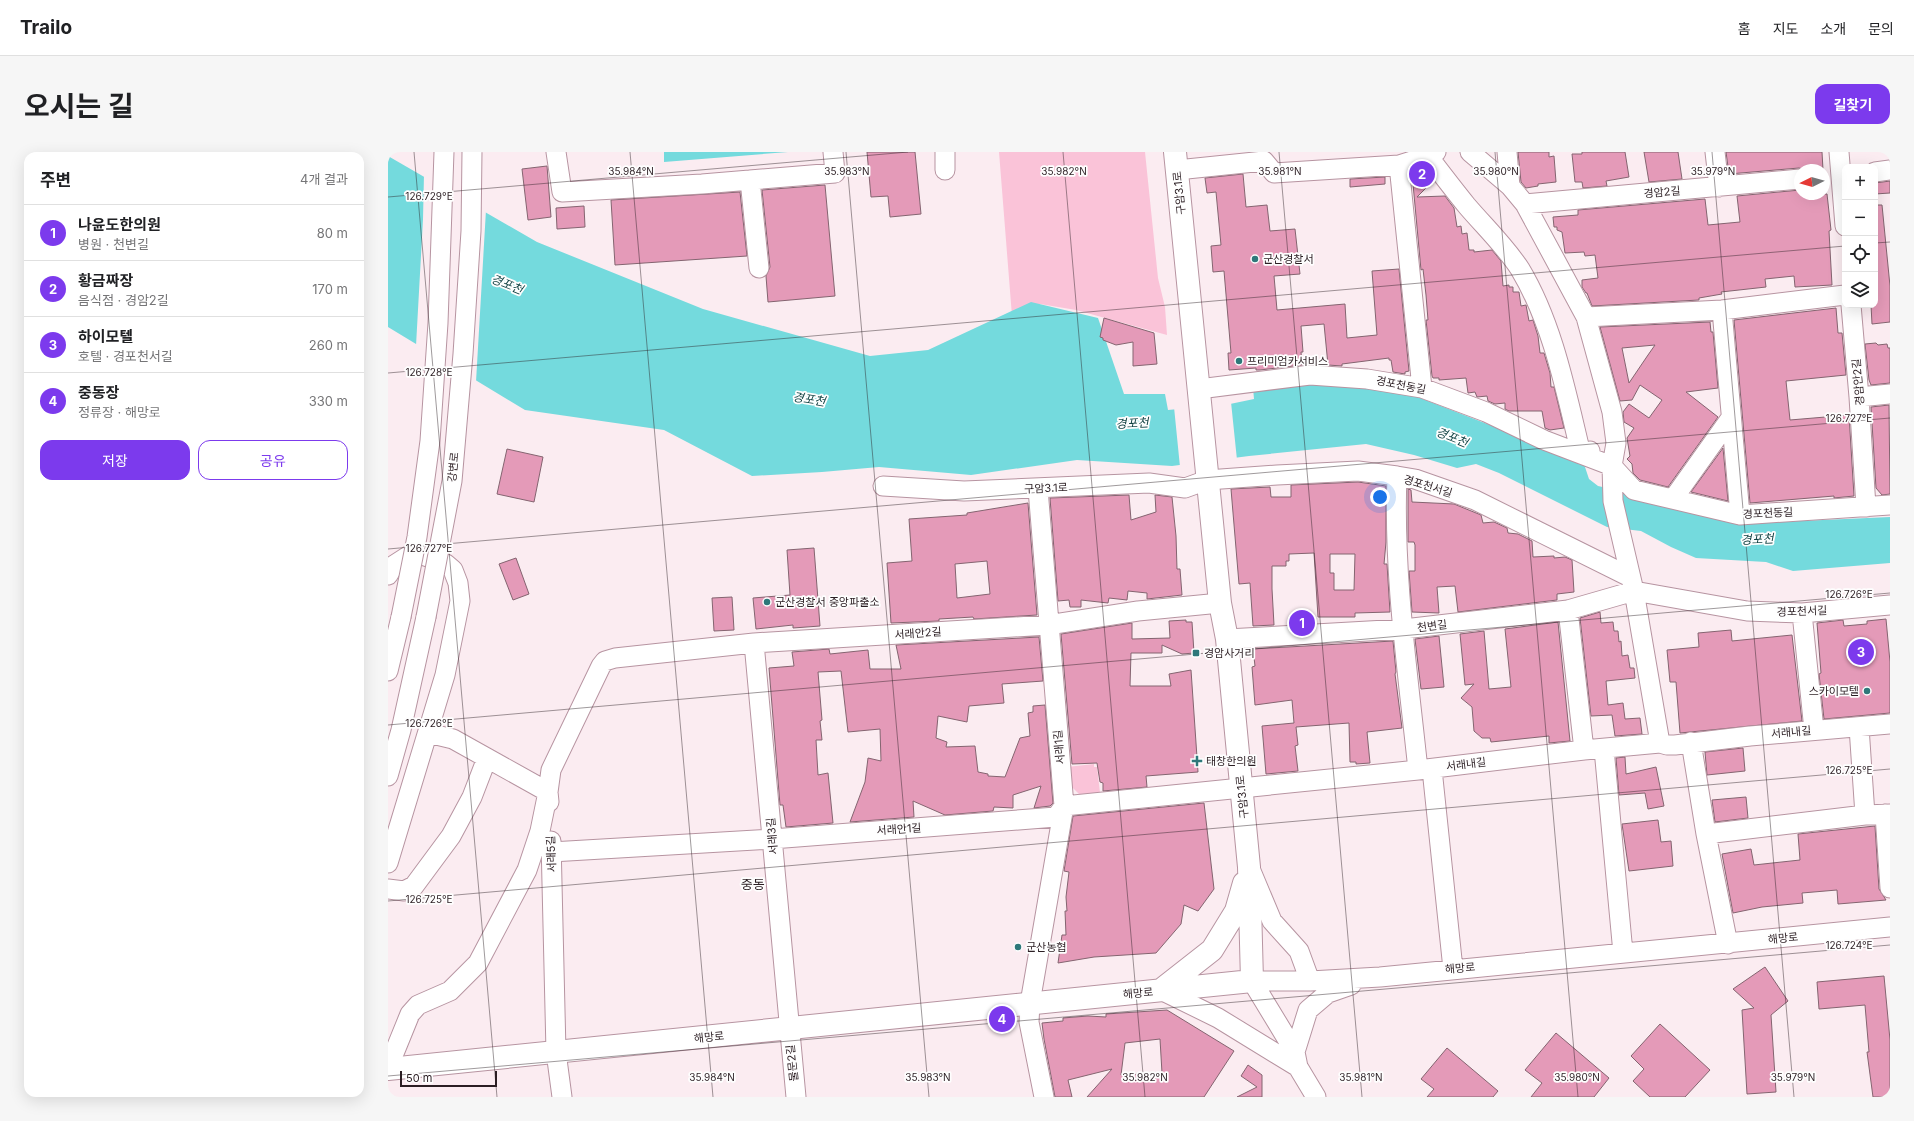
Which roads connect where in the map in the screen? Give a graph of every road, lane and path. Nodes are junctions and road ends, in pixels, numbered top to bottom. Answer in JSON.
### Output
{"nodes":[{"id":1,"x":444,"y":152,"type":"edge"},
{"id":2,"x":472,"y":152,"type":"edge"},
{"id":3,"x":556,"y":152,"type":"edge"},
{"id":4,"x":833,"y":152,"type":"edge"},
{"id":5,"x":1470,"y":152,"type":"edge"},
{"id":6,"x":1507,"y":152,"type":"edge"},
{"id":7,"x":1715,"y":152,"type":"edge"},
{"id":8,"x":1839,"y":152,"type":"edge"},
{"id":9,"x":1432,"y":154,"type":"edge"},
{"id":10,"x":1176,"y":161,"type":"edge"},
{"id":11,"x":1399,"y":165,"type":"junction"},
{"id":12,"x":1890,"y":170,"type":"edge"},
{"id":13,"x":1878,"y":172,"type":"edge"},
{"id":14,"x":1837,"y":175,"type":"edge"},
{"id":15,"x":750,"y":180,"type":"junction"},
{"id":16,"x":1794,"y":180,"type":"edge"},
{"id":17,"x":1510,"y":186,"type":"junction"},
{"id":18,"x":1719,"y":187,"type":"junction"},
{"id":19,"x":1525,"y":204,"type":"junction"},
{"id":20,"x":1842,"y":207,"type":"edge"},
{"id":21,"x":759,"y":268,"type":"dead end"},
{"id":22,"x":1842,"y":295,"type":"edge"},
{"id":23,"x":1851,"y":308,"type":"edge"},
{"id":24,"x":1722,"y":310,"type":"junction"},
{"id":25,"x":1586,"y":317,"type":"junction"},
{"id":26,"x":1422,"y":388,"type":"junction"},
{"id":27,"x":1890,"y":394,"type":"edge"},
{"id":28,"x":1200,"y":396,"type":"junction"},
{"id":29,"x":1860,"y":398,"type":"junction"},
{"id":30,"x":1730,"y":419,"type":"junction"},
{"id":31,"x":1616,"y":443,"type":"junction"},
{"id":32,"x":1581,"y":454,"type":"junction"},
{"id":33,"x":1612,"y":466,"type":"junction"},
{"id":34,"x":1397,"y":476,"type":"junction"},
{"id":35,"x":1207,"y":477,"type":"junction"},
{"id":36,"x":883,"y":486,"type":"dead end"},
{"id":37,"x":1038,"y":488,"type":"junction"},
{"id":38,"x":1673,"y":499,"type":"junction"},
{"id":39,"x":1890,"y":505,"type":"edge"},
{"id":40,"x":1866,"y":507,"type":"junction"},
{"id":41,"x":1740,"y":515,"type":"junction"},
{"id":42,"x":388,"y":575,"type":"edge"},
{"id":43,"x":1632,"y":584,"type":"junction"},
{"id":44,"x":1220,"y":603,"type":"junction"},
{"id":45,"x":1890,"y":605,"type":"edge"},
{"id":46,"x":1568,"y":610,"type":"junction"},
{"id":47,"x":1802,"y":613,"type":"junction"},
{"id":48,"x":1048,"y":625,"type":"junction"},
{"id":49,"x":1404,"y":629,"type":"junction"},
{"id":50,"x":1227,"y":639,"type":"junction"},
{"id":51,"x":754,"y":643,"type":"junction"},
{"id":52,"x":388,"y":672,"type":"edge"},
{"id":53,"x":1890,"y":724,"type":"edge"},
{"id":54,"x":1859,"y":727,"type":"junction"},
{"id":55,"x":1814,"y":730,"type":"junction"},
{"id":56,"x":428,"y":733,"type":"junction"},
{"id":57,"x":1691,"y":742,"type":"junction"},
{"id":58,"x":1660,"y":743,"type":"junction"},
{"id":59,"x":1604,"y":749,"type":"junction"},
{"id":60,"x":1584,"y":750,"type":"junction"},
{"id":61,"x":487,"y":758,"type":"junction"},
{"id":62,"x":1425,"y":769,"type":"junction"},
{"id":63,"x":388,"y":776,"type":"edge"},
{"id":64,"x":1241,"y":788,"type":"junction"},
{"id":65,"x":548,"y":792,"type":"junction"},
{"id":66,"x":1064,"y":806,"type":"junction"},
{"id":67,"x":1887,"y":814,"type":"edge"},
{"id":68,"x":1865,"y":815,"type":"junction"},
{"id":69,"x":1706,"y":834,"type":"junction"},
{"id":70,"x":772,"y":839,"type":"junction"},
{"id":71,"x":551,"y":852,"type":"junction"},
{"id":72,"x":388,"y":864,"type":"edge"},
{"id":73,"x":1249,"y":867,"type":"junction"},
{"id":74,"x":388,"y":888,"type":"edge"},
{"id":75,"x":1890,"y":888,"type":"edge"},
{"id":76,"x":1890,"y":927,"type":"edge"},
{"id":77,"x":1728,"y":944,"type":"junction"},
{"id":78,"x":1623,"y":954,"type":"junction"},
{"id":79,"x":1453,"y":968,"type":"junction"},
{"id":80,"x":1380,"y":976,"type":"junction"},
{"id":81,"x":1310,"y":980,"type":"junction"},
{"id":82,"x":1252,"y":981,"type":"junction"},
{"id":83,"x":1161,"y":990,"type":"junction"},
{"id":84,"x":1030,"y":1003,"type":"junction"},
{"id":85,"x":789,"y":1029,"type":"junction"},
{"id":86,"x":556,"y":1052,"type":"junction"},
{"id":87,"x":1297,"y":1060,"type":"junction"},
{"id":88,"x":388,"y":1068,"type":"edge"},
{"id":89,"x":1039,"y":1092,"type":"edge"},
{"id":90,"x":1311,"y":1095,"type":"edge"},
{"id":91,"x":562,"y":1097,"type":"edge"},
{"id":92,"x":796,"y":1097,"type":"edge"}],
"edges":[{"from":1,"to":52,"type":"street","bridge":true},
{"from":2,"to":63,"type":"street","name":"강변로","bridge":true},
{"from":3,"to":15,"type":"street"},
{"from":4,"to":15,"type":"street"},
{"from":5,"to":17,"type":"street"},
{"from":6,"to":17,"type":"street"},
{"from":7,"to":18,"type":"street"},
{"from":8,"to":14,"type":"street"},
{"from":9,"to":11,"type":"street"},
{"from":9,"to":32,"type":"street"},
{"from":10,"to":11,"type":"street"},
{"from":10,"to":28,"type":"main road","name":"구암3.1로"},
{"from":11,"to":26,"type":"street"},
{"from":12,"to":13,"type":"street"},
{"from":14,"to":20,"type":"street"},
{"from":15,"to":21,"type":"street"},
{"from":16,"to":18,"type":"street","name":"경암2길"},
{"from":17,"to":19,"type":"street"},
{"from":18,"to":19,"type":"street","name":"경암2길"},
{"from":19,"to":25,"type":"street"},
{"from":22,"to":24,"type":"street"},
{"from":23,"to":29,"type":"street","name":"경암안2길"},
{"from":24,"to":25,"type":"street"},
{"from":24,"to":30,"type":"street"},
{"from":25,"to":31,"type":"street"},
{"from":26,"to":28,"type":"street","name":"경포천동길"},
{"from":26,"to":32,"type":"street","name":"경포천동길"},
{"from":27,"to":29,"type":"street"},
{"from":28,"to":35,"type":"main road","name":"구암3.1로"},
{"from":29,"to":40,"type":"street","name":"경암안2길"},
{"from":30,"to":38,"type":"street"},
{"from":30,"to":41,"type":"street"},
{"from":31,"to":32,"type":"street"},
{"from":31,"to":33,"type":"street"},
{"from":32,"to":33,"type":"street","name":"경포천동길"},
{"from":33,"to":38,"type":"street","name":"경포천동길"},
{"from":33,"to":43,"type":"street"},
{"from":34,"to":35,"type":"street","name":"경포천서길"},
{"from":34,"to":43,"type":"street","name":"경포천서길"},
{"from":34,"to":49,"type":"street"},
{"from":35,"to":37,"type":"street","name":"구암3.1로"},
{"from":35,"to":44,"type":"main road","name":"구암3.1로"},
{"from":36,"to":37,"type":"street","name":"구암3.1로"},
{"from":37,"to":48,"type":"street","name":"서래1길"},
{"from":38,"to":41,"type":"street","name":"경포천동길"},
{"from":39,"to":40,"type":"street","name":"경포천동길"},
{"from":40,"to":41,"type":"street","name":"경포천동길"},
{"from":42,"to":56,"type":"street"},
{"from":43,"to":46,"type":"street","name":"천변길"},
{"from":43,"to":47,"type":"street","name":"경포천서길"},
{"from":43,"to":58,"type":"street"},
{"from":44,"to":48,"type":"street","name":"서래안2길"},
{"from":44,"to":50,"type":"main road","name":"구암3.1로"},
{"from":45,"to":47,"type":"street","name":"경포천서길"},
{"from":46,"to":49,"type":"street","name":"천변길"},
{"from":46,"to":60,"type":"street"},
{"from":47,"to":55,"type":"street"},
{"from":48,"to":51,"type":"street","name":"서래안2길"},
{"from":48,"to":66,"type":"street","name":"서래1길"},
{"from":49,"to":50,"type":"street","name":"천변길"},
{"from":49,"to":62,"type":"street"},
{"from":50,"to":64,"type":"main road","name":"구암3.1로"},
{"from":51,"to":65,"type":"street","name":"서래안2길"},
{"from":51,"to":70,"type":"street","name":"서래3길"},
{"from":53,"to":54,"type":"street","name":"서래내길"},
{"from":54,"to":55,"type":"street","name":"서래내길"},
{"from":54,"to":68,"type":"street"},
{"from":55,"to":57,"type":"street","name":"서래내길"},
{"from":56,"to":61,"type":"street"},
{"from":56,"to":72,"type":"street"},
{"from":57,"to":58,"type":"street","name":"서래내길"},
{"from":57,"to":69,"type":"street"},
{"from":58,"to":59,"type":"street","name":"서래내길"},
{"from":59,"to":60,"type":"street","name":"서래내길"},
{"from":59,"to":78,"type":"street"},
{"from":60,"to":62,"type":"street","name":"서래내길"},
{"from":61,"to":65,"type":"street"},
{"from":61,"to":74,"type":"street"},
{"from":62,"to":64,"type":"street","name":"서래내길"},
{"from":62,"to":79,"type":"street"},
{"from":64,"to":66,"type":"street"},
{"from":64,"to":73,"type":"main road","name":"구암3.1로"},
{"from":65,"to":71,"type":"street","name":"서래5길"},
{"from":65,"to":88,"type":"street"},
{"from":66,"to":70,"type":"street","name":"서래안1길"},
{"from":66,"to":84,"type":"street","name":"서래1길"},
{"from":67,"to":68,"type":"street"},
{"from":67,"to":75,"type":"street"},
{"from":68,"to":69,"type":"street"},
{"from":69,"to":77,"type":"street"},
{"from":70,"to":71,"type":"street","name":"서래안1길"},
{"from":70,"to":85,"type":"street","name":"서래3길"},
{"from":71,"to":86,"type":"street","name":"서래5길"},
{"from":73,"to":81,"type":"street"},
{"from":73,"to":82,"type":"main road","name":"구암3.1로"},
{"from":73,"to":83,"type":"main road"},
{"from":76,"to":77,"type":"street","name":"해망로"},
{"from":77,"to":78,"type":"street","name":"해망로"},
{"from":78,"to":79,"type":"street","name":"해망로"},
{"from":79,"to":80,"type":"street","name":"해망로"},
{"from":80,"to":81,"type":"street","name":"해망로"},
{"from":80,"to":87,"type":"street"},
{"from":81,"to":82,"type":"street","name":"해망로"},
{"from":82,"to":83,"type":"main road","name":"해망로"},
{"from":82,"to":87,"type":"street","name":"구암3.1로"},
{"from":83,"to":84,"type":"main road","name":"해망로"},
{"from":83,"to":87,"type":"street"},
{"from":84,"to":85,"type":"main road","name":"해망로"},
{"from":84,"to":89,"type":"street"},
{"from":85,"to":86,"type":"main road","name":"해망로"},
{"from":85,"to":92,"type":"street","name":"물문2길"},
{"from":86,"to":88,"type":"main road","name":"해망로"},
{"from":86,"to":91,"type":"street","name":"서래5길"},
{"from":87,"to":90,"type":"street","name":"구암3.1로"}]}
